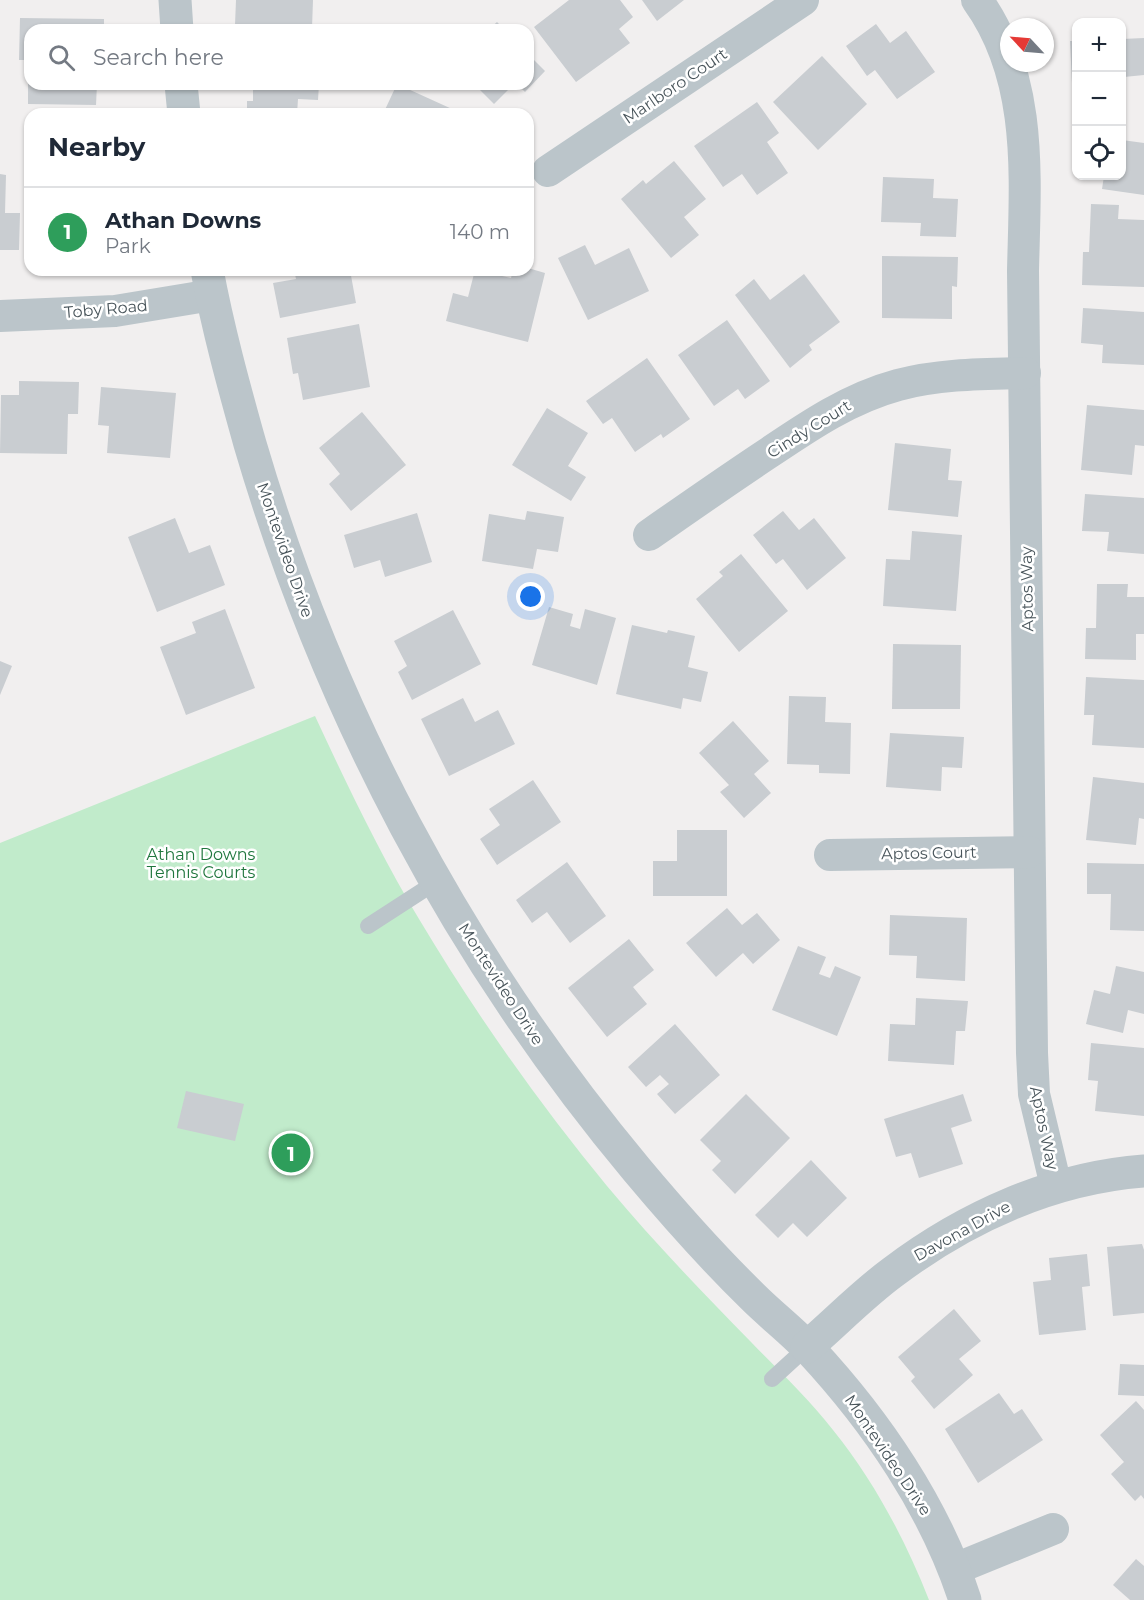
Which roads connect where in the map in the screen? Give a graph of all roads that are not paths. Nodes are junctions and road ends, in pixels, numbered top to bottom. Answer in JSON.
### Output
{"nodes":[{"id":1,"x":175,"y":0,"type":"edge"},
{"id":2,"x":803,"y":0,"type":"edge"},
{"id":3,"x":977,"y":0,"type":"edge"},
{"id":4,"x":177,"y":24,"type":"edge"},
{"id":5,"x":182,"y":90,"type":"edge"},
{"id":6,"x":183,"y":108,"type":"edge"},
{"id":7,"x":548,"y":171,"type":"dead end"},
{"id":8,"x":210,"y":282,"type":"edge"},
{"id":9,"x":0,"y":315,"type":"edge"},
{"id":10,"x":1025,"y":373,"type":"junction"},
{"id":11,"x":649,"y":534,"type":"dead end"},
{"id":12,"x":1029,"y":852,"type":"junction"},
{"id":13,"x":830,"y":855,"type":"dead end"},
{"id":14,"x":436,"y":882,"type":"junction"},
{"id":15,"x":368,"y":926,"type":"dead end"},
{"id":16,"x":1144,"y":1171,"type":"edge"},
{"id":17,"x":1056,"y":1186,"type":"junction"},
{"id":18,"x":807,"y":1347,"type":"junction"},
{"id":19,"x":772,"y":1379,"type":"dead end"},
{"id":20,"x":1053,"y":1529,"type":"dead end"},
{"id":21,"x":955,"y":1569,"type":"junction"},
{"id":22,"x":965,"y":1600,"type":"edge"}],
"edges":[{"from":1,"to":4,"type":"street"},
{"from":2,"to":7,"type":"street","name":"Marlboro Court"},
{"from":3,"to":10,"type":"street","name":"Aptos Way"},
{"from":5,"to":6,"type":"street"},
{"from":8,"to":9,"type":"street","name":"Toby Road"},
{"from":8,"to":14,"type":"street","name":"Montevideo Drive"},
{"from":10,"to":11,"type":"street","name":"Cindy Court"},
{"from":10,"to":12,"type":"street","name":"Aptos Way"},
{"from":12,"to":13,"type":"street","name":"Aptos Court"},
{"from":12,"to":17,"type":"street","name":"Aptos Way"},
{"from":14,"to":15,"type":"lane"},
{"from":14,"to":18,"type":"street","name":"Montevideo Drive"},
{"from":16,"to":17,"type":"street","name":"Davona Drive"},
{"from":17,"to":18,"type":"street","name":"Davona Drive"},
{"from":18,"to":19,"type":"lane"},
{"from":18,"to":21,"type":"street","name":"Montevideo Drive"},
{"from":20,"to":21,"type":"street"},
{"from":21,"to":22,"type":"street","name":"Montevideo Drive"}]}
